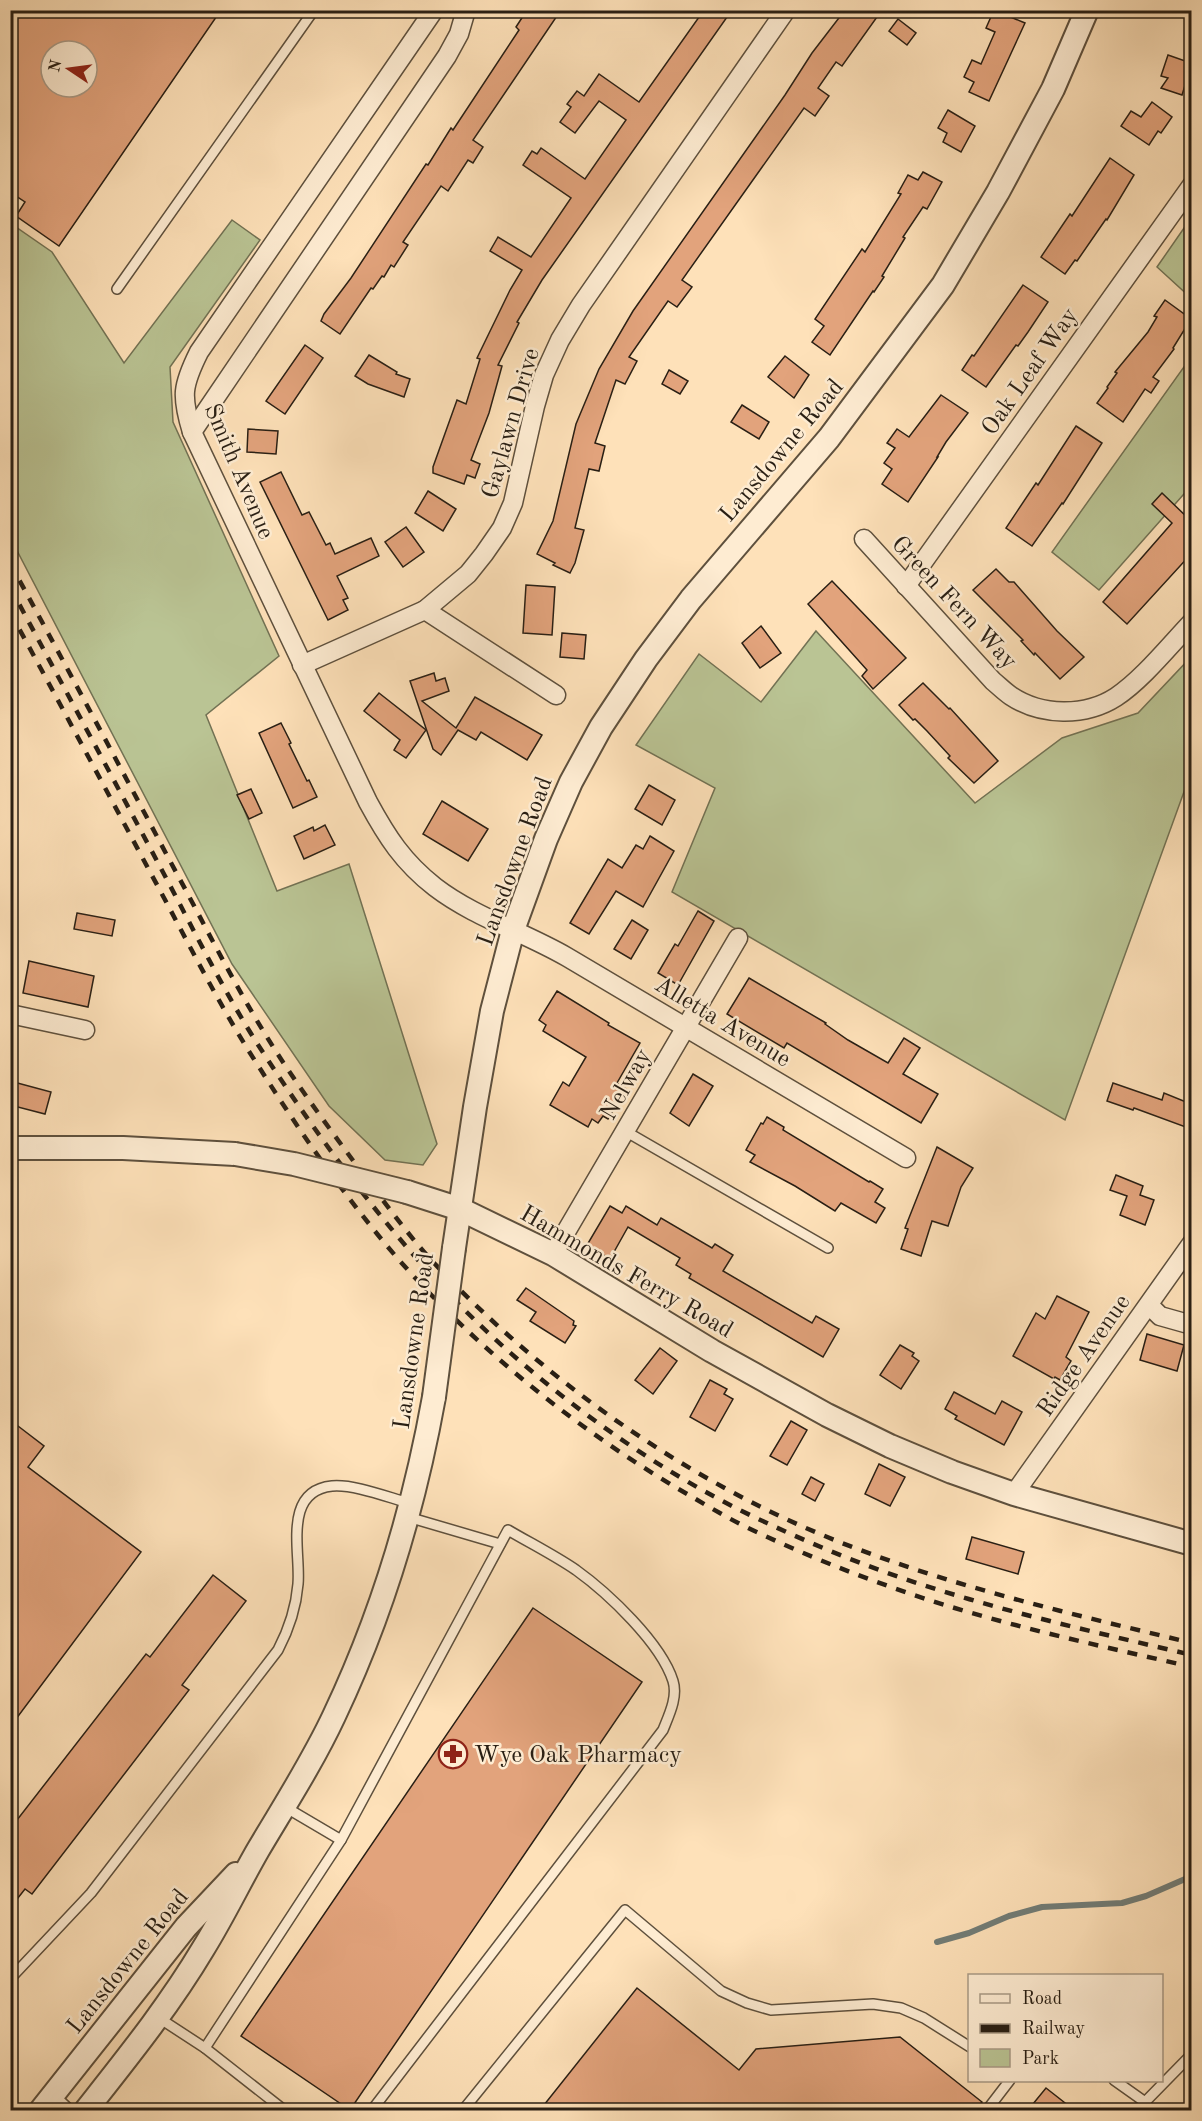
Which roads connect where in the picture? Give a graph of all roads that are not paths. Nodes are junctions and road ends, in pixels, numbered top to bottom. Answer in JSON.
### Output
{"nodes":[{"id":1,"x":314,"y":10,"type":"edge"},
{"id":2,"x":434,"y":10,"type":"edge"},
{"id":3,"x":466,"y":10,"type":"edge"},
{"id":4,"x":786,"y":10,"type":"edge"},
{"id":5,"x":1087,"y":10,"type":"edge"},
{"id":6,"x":1191,"y":185,"type":"edge"},
{"id":7,"x":117,"y":289,"type":"dead end"},
{"id":8,"x":192,"y":432,"type":"junction"},
{"id":9,"x":864,"y":539,"type":"dead end"},
{"id":10,"x":906,"y":586,"type":"junction"},
{"id":11,"x":425,"y":610,"type":"junction"},
{"id":12,"x":1191,"y":622,"type":"edge"},
{"id":13,"x":302,"y":665,"type":"junction"},
{"id":14,"x":556,"y":695,"type":"dead end"},
{"id":15,"x":513,"y":930,"type":"junction"},
{"id":16,"x":738,"y":938,"type":"dead end"},
{"id":17,"x":10,"y":1014,"type":"edge"},
{"id":18,"x":687,"y":1026,"type":"junction"},
{"id":19,"x":85,"y":1030,"type":"dead end"},
{"id":20,"x":625,"y":1131,"type":"junction"},
{"id":21,"x":10,"y":1148,"type":"edge"},
{"id":22,"x":906,"y":1158,"type":"dead end"},
{"id":23,"x":460,"y":1209,"type":"junction"},
{"id":24,"x":1191,"y":1243,"type":"edge"},
{"id":25,"x":828,"y":1248,"type":"dead end"},
{"id":26,"x":553,"y":1254,"type":"junction"},
{"id":27,"x":1149,"y":1305,"type":"junction"},
{"id":28,"x":1191,"y":1325,"type":"edge"},
{"id":29,"x":1014,"y":1494,"type":"junction"},
{"id":30,"x":410,"y":1510,"type":"junction"},
{"id":31,"x":500,"y":1544,"type":"junction"},
{"id":32,"x":1191,"y":1544,"type":"edge"},
{"id":33,"x":285,"y":1807,"type":"junction"},
{"id":34,"x":341,"y":1840,"type":"junction"},
{"id":35,"x":259,"y":1848,"type":"junction"},
{"id":36,"x":10,"y":1979,"type":"edge"},
{"id":37,"x":156,"y":2017,"type":"junction"},
{"id":38,"x":968,"y":2046,"type":"edge"},
{"id":39,"x":205,"y":2048,"type":"junction"},
{"id":40,"x":1191,"y":2054,"type":"edge"},
{"id":41,"x":1008,"y":2082,"type":"edge"},
{"id":42,"x":1117,"y":2082,"type":"edge"},
{"id":43,"x":55,"y":2105,"type":"edge"},
{"id":44,"x":86,"y":2110,"type":"edge"},
{"id":45,"x":284,"y":2110,"type":"edge"},
{"id":46,"x":372,"y":2110,"type":"edge"},
{"id":47,"x":463,"y":2110,"type":"edge"},
{"id":48,"x":987,"y":2110,"type":"edge"}],
"edges":[{"from":1,"to":7,"type":"lane"},
{"from":2,"to":8,"type":"street","name":"Smith Avenue"},
{"from":3,"to":8,"type":"street"},
{"from":4,"to":11,"type":"street","name":"Gaylawn Drive"},
{"from":5,"to":15,"type":"street","name":"Lansdowne Road"},
{"from":6,"to":10,"type":"street","name":"Oak Leaf Way"},
{"from":8,"to":13,"type":"street","name":"Smith Avenue"},
{"from":9,"to":10,"type":"street","name":"Green Fern Way"},
{"from":10,"to":12,"type":"street","name":"Green Fern Way"},
{"from":11,"to":13,"type":"street","name":"Gaylawn Drive"},
{"from":11,"to":14,"type":"street"},
{"from":13,"to":15,"type":"street","name":"Smith Avenue"},
{"from":15,"to":18,"type":"street","name":"Alletta Avenue"},
{"from":15,"to":23,"type":"street","name":"Lansdowne Road"},
{"from":16,"to":18,"type":"street","name":"Nelway"},
{"from":17,"to":19,"type":"street"},
{"from":18,"to":20,"type":"street","name":"Nelway"},
{"from":18,"to":22,"type":"street","name":"Alletta Avenue"},
{"from":20,"to":25,"type":"lane"},
{"from":20,"to":26,"type":"street","name":"Nelway"},
{"from":21,"to":23,"type":"street","name":"Hammonds Ferry Road","bridge":true},
{"from":23,"to":26,"type":"street","name":"Hammonds Ferry Road"},
{"from":23,"to":30,"type":"street","name":"Lansdowne Road","bridge":true},
{"from":24,"to":27,"type":"street","name":"Ridge Avenue"},
{"from":26,"to":29,"type":"street","name":"Hammonds Ferry Road"},
{"from":27,"to":28,"type":"street"},
{"from":27,"to":29,"type":"street","name":"Ridge Avenue"},
{"from":29,"to":32,"type":"street","name":"Hammonds Ferry Road"},
{"from":30,"to":31,"type":"lane"},
{"from":30,"to":33,"type":"street","name":"Lansdowne Road"},
{"from":30,"to":36,"type":"lane"},
{"from":31,"to":34,"type":"lane"},
{"from":31,"to":46,"type":"lane"},
{"from":33,"to":34,"type":"lane"},
{"from":33,"to":35,"type":"street","name":"Lansdowne Road"},
{"from":34,"to":39,"type":"lane"},
{"from":35,"to":37,"type":"street","name":"Lansdowne Road"},
{"from":35,"to":43,"type":"street","name":"Lansdowne Road"},
{"from":37,"to":39,"type":"lane"},
{"from":37,"to":44,"type":"street","name":"Lansdowne Road"},
{"from":38,"to":47,"type":"lane"},
{"from":39,"to":45,"type":"lane"},
{"from":40,"to":42,"type":"lane"},
{"from":41,"to":48,"type":"lane"}]}
